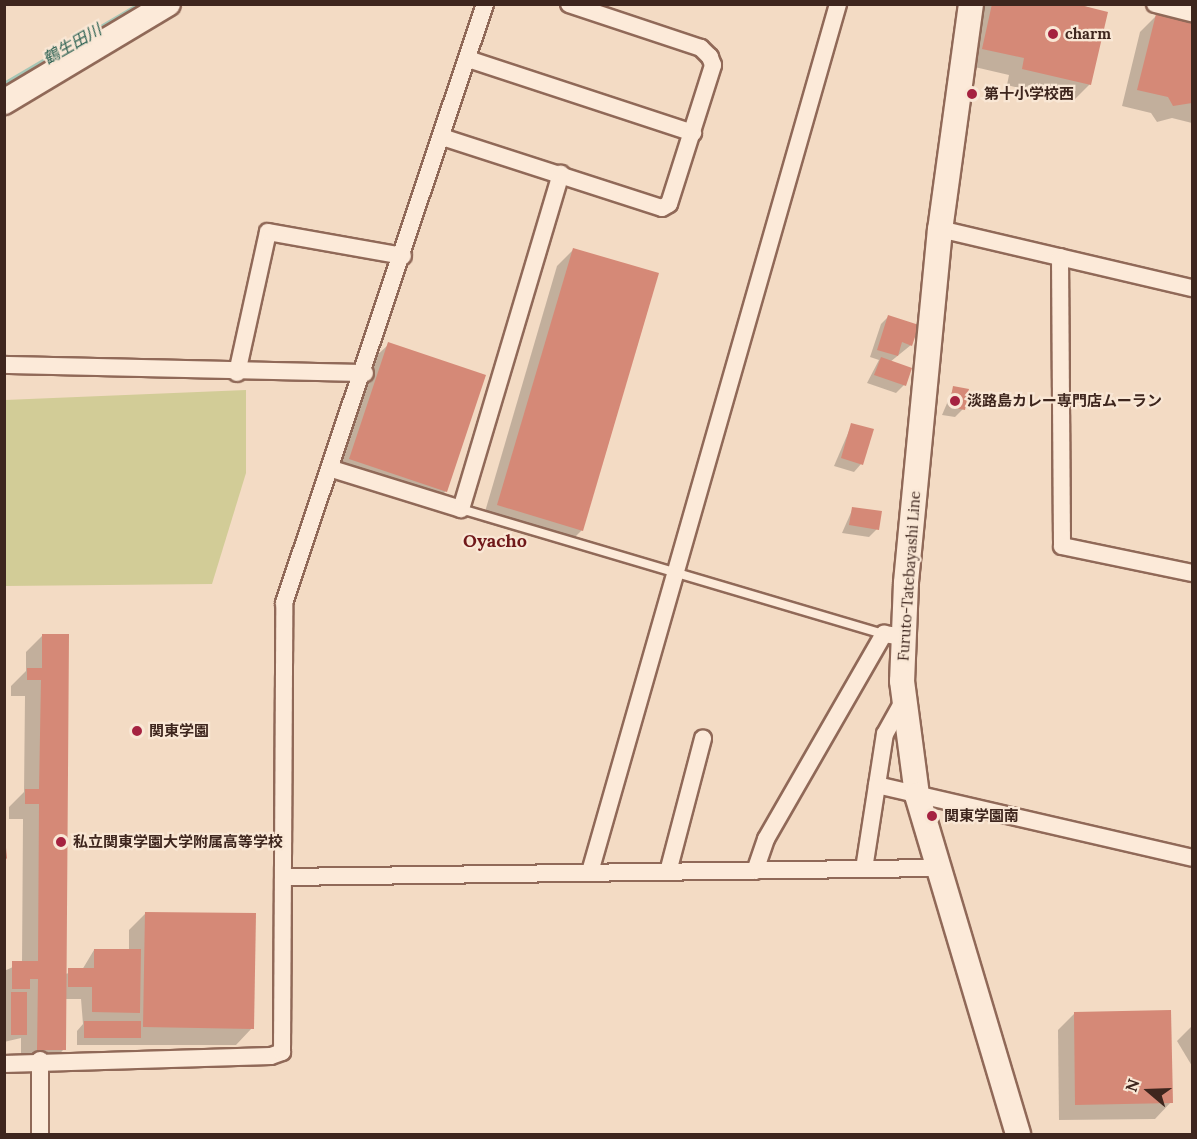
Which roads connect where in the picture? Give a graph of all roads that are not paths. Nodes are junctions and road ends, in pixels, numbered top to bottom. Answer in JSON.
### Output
{"nodes":[{"id":1,"x":168,"y":4,"type":"edge"},
{"id":2,"x":485,"y":4,"type":"edge"},
{"id":3,"x":569,"y":4,"type":"edge"},
{"id":4,"x":838,"y":4,"type":"edge"},
{"id":5,"x":970,"y":4,"type":"edge"},
{"id":6,"x":1155,"y":4,"type":"edge"},
{"id":7,"x":1192,"y":13,"type":"edge"},
{"id":8,"x":468,"y":59,"type":"junction"},
{"id":9,"x":4,"y":102,"type":"edge"},
{"id":10,"x":693,"y":133,"type":"junction"},
{"id":11,"x":442,"y":137,"type":"junction"},
{"id":12,"x":561,"y":174,"type":"junction"},
{"id":13,"x":940,"y":229,"type":"junction"},
{"id":14,"x":403,"y":256,"type":"junction"},
{"id":15,"x":1060,"y":257,"type":"junction"},
{"id":16,"x":1192,"y":288,"type":"edge"},
{"id":17,"x":4,"y":365,"type":"edge"},
{"id":18,"x":237,"y":373,"type":"junction"},
{"id":19,"x":365,"y":373,"type":"junction"},
{"id":20,"x":332,"y":469,"type":"junction"},
{"id":21,"x":461,"y":509,"type":"junction"},
{"id":22,"x":672,"y":573,"type":"junction"},
{"id":23,"x":1192,"y":573,"type":"edge"},
{"id":24,"x":894,"y":635,"type":"junction"},
{"id":25,"x":904,"y":700,"type":"junction"},
{"id":26,"x":703,"y":739,"type":"dead end"},
{"id":27,"x":877,"y":785,"type":"junction"},
{"id":28,"x":917,"y":795,"type":"junction"},
{"id":29,"x":1192,"y":858,"type":"edge"},
{"id":30,"x":939,"y":868,"type":"junction"},
{"id":31,"x":864,"y":869,"type":"junction"},
{"id":32,"x":755,"y":871,"type":"junction"},
{"id":33,"x":590,"y":872,"type":"junction"},
{"id":34,"x":668,"y":872,"type":"junction"},
{"id":35,"x":283,"y":877,"type":"junction"},
{"id":36,"x":40,"y":1060,"type":"junction"},
{"id":37,"x":4,"y":1064,"type":"edge"},
{"id":38,"x":40,"y":1134,"type":"edge"},
{"id":39,"x":1018,"y":1134,"type":"edge"}],
"edges":[{"from":1,"to":9,"type":"main road"},
{"from":2,"to":8,"type":"street"},
{"from":3,"to":10,"type":"street"},
{"from":4,"to":22,"type":"street"},
{"from":5,"to":13,"type":"main road","name":"Furuto-Tatebayashi Line"},
{"from":6,"to":7,"type":"street"},
{"from":8,"to":10,"type":"street"},
{"from":8,"to":11,"type":"street"},
{"from":10,"to":12,"type":"street"},
{"from":11,"to":12,"type":"street"},
{"from":11,"to":14,"type":"street"},
{"from":12,"to":21,"type":"street"},
{"from":13,"to":15,"type":"street"},
{"from":13,"to":24,"type":"main road","name":"Furuto-Tatebayashi Line"},
{"from":14,"to":18,"type":"street"},
{"from":14,"to":19,"type":"street"},
{"from":15,"to":16,"type":"street"},
{"from":15,"to":23,"type":"street"},
{"from":17,"to":18,"type":"street"},
{"from":18,"to":19,"type":"street"},
{"from":19,"to":20,"type":"street"},
{"from":20,"to":21,"type":"street"},
{"from":20,"to":35,"type":"street"},
{"from":21,"to":22,"type":"lane"},
{"from":22,"to":24,"type":"lane"},
{"from":22,"to":33,"type":"street"},
{"from":24,"to":25,"type":"main road","name":"Furuto-Tatebayashi Line"},
{"from":24,"to":32,"type":"street"},
{"from":25,"to":27,"type":"street"},
{"from":25,"to":28,"type":"main road","name":"Furuto-Tatebayashi Line"},
{"from":26,"to":34,"type":"street"},
{"from":27,"to":28,"type":"street"},
{"from":27,"to":31,"type":"street"},
{"from":28,"to":29,"type":"street"},
{"from":28,"to":30,"type":"main road","name":"Furuto-Tatebayashi Line"},
{"from":30,"to":31,"type":"street"},
{"from":30,"to":39,"type":"main road","name":"Furuto-Tatebayashi Line"},
{"from":31,"to":32,"type":"street"},
{"from":32,"to":34,"type":"street"},
{"from":33,"to":34,"type":"street"},
{"from":33,"to":35,"type":"street"},
{"from":35,"to":36,"type":"street"},
{"from":36,"to":37,"type":"street"},
{"from":36,"to":38,"type":"street"}]}
